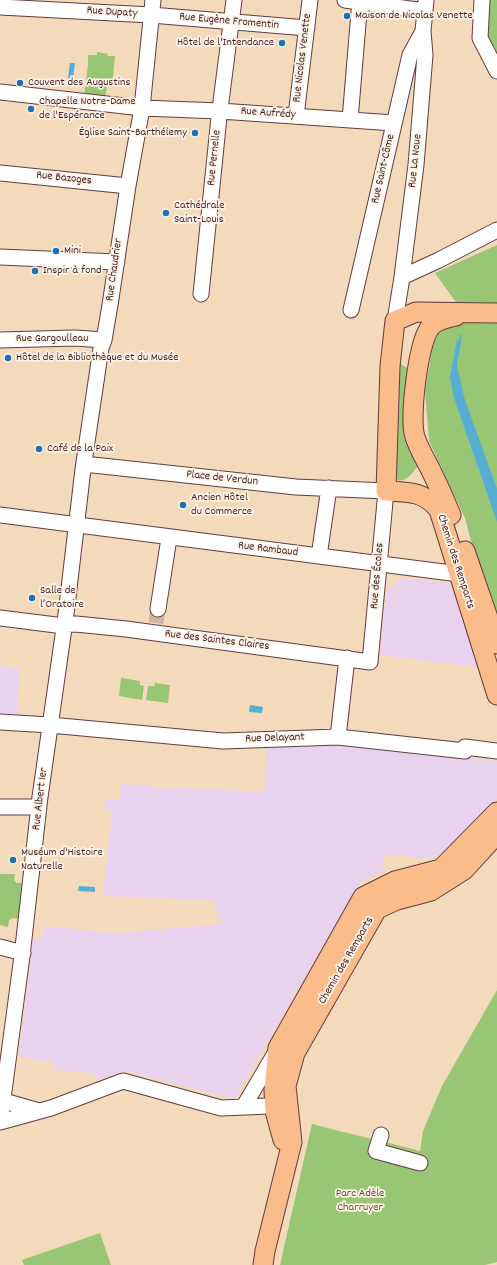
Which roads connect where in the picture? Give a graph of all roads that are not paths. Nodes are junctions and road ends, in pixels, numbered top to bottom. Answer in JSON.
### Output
{"nodes":[{"id":1,"x":152,"y":0,"type":"edge"},
{"id":2,"x":234,"y":0,"type":"edge"},
{"id":3,"x":310,"y":0,"type":"edge"},
{"id":4,"x":345,"y":0,"type":"edge"},
{"id":5,"x":482,"y":0,"type":"edge"},
{"id":6,"x":360,"y":1,"type":"edge"},
{"id":7,"x":33,"y":4,"type":"edge"},
{"id":8,"x":425,"y":5,"type":"edge"},
{"id":9,"x":0,"y":7,"type":"edge"},
{"id":10,"x":151,"y":15,"type":"junction"},
{"id":11,"x":232,"y":22,"type":"junction"},
{"id":12,"x":307,"y":28,"type":"junction"},
{"id":13,"x":423,"y":31,"type":"junction"},
{"id":14,"x":497,"y":71,"type":"edge"},
{"id":15,"x":0,"y":92,"type":"edge"},
{"id":16,"x":142,"y":108,"type":"junction"},
{"id":17,"x":220,"y":111,"type":"junction"},
{"id":18,"x":296,"y":116,"type":"junction"},
{"id":19,"x":350,"y":120,"type":"junction"},
{"id":20,"x":394,"y":124,"type":"junction"},
{"id":21,"x":0,"y":173,"type":"edge"},
{"id":22,"x":128,"y":186,"type":"junction"},
{"id":23,"x":497,"y":230,"type":"edge"},
{"id":24,"x":0,"y":258,"type":"edge"},
{"id":25,"x":117,"y":262,"type":"junction"},
{"id":26,"x":402,"y":277,"type":"junction"},
{"id":27,"x":201,"y":294,"type":"dead end"},
{"id":28,"x":351,"y":310,"type":"dead end"},
{"id":29,"x":477,"y":313,"type":"junction"},
{"id":30,"x":497,"y":313,"type":"edge"},
{"id":31,"x":395,"y":321,"type":"junction"},
{"id":32,"x":0,"y":340,"type":"edge"},
{"id":33,"x":104,"y":340,"type":"junction"},
{"id":34,"x":392,"y":340,"type":"junction"},
{"id":35,"x":417,"y":373,"type":"junction"},
{"id":36,"x":84,"y":464,"type":"junction"},
{"id":37,"x":428,"y":465,"type":"junction"},
{"id":38,"x":329,"y":488,"type":"junction"},
{"id":39,"x":386,"y":491,"type":"junction"},
{"id":40,"x":408,"y":492,"type":"junction"},
{"id":41,"x":0,"y":516,"type":"edge"},
{"id":42,"x":76,"y":525,"type":"junction"},
{"id":43,"x":169,"y":538,"type":"junction"},
{"id":44,"x":320,"y":556,"type":"junction"},
{"id":45,"x":379,"y":563,"type":"junction"},
{"id":46,"x":460,"y":574,"type":"junction"},
{"id":47,"x":0,"y":618,"type":"edge"},
{"id":48,"x":156,"y":622,"type":"junction"},
{"id":49,"x":64,"y":624,"type":"junction"},
{"id":50,"x":497,"y":644,"type":"edge"},
{"id":51,"x":347,"y":658,"type":"junction"},
{"id":52,"x":370,"y":662,"type":"joint"},
{"id":53,"x":497,"y":695,"type":"edge"},
{"id":54,"x":0,"y":722,"type":"edge"},
{"id":55,"x":50,"y":725,"type":"junction"},
{"id":56,"x":338,"y":737,"type":"junction"},
{"id":57,"x":497,"y":750,"type":"edge"},
{"id":58,"x":0,"y":807,"type":"edge"},
{"id":59,"x":39,"y":807,"type":"junction"},
{"id":60,"x":497,"y":812,"type":"edge"},
{"id":61,"x":497,"y":834,"type":"edge"},
{"id":62,"x":0,"y":947,"type":"edge"},
{"id":63,"x":23,"y":952,"type":"junction"},
{"id":64,"x":278,"y":1048,"type":"junction"},
{"id":65,"x":4,"y":1102,"type":"junction"},
{"id":66,"x":282,"y":1104,"type":"junction"},
{"id":67,"x":244,"y":1106,"type":"junction"},
{"id":68,"x":39,"y":1111,"type":"junction"},
{"id":69,"x":0,"y":1122,"type":"edge"},
{"id":70,"x":381,"y":1135,"type":"dead end"},
{"id":71,"x":420,"y":1163,"type":"dead end"},
{"id":72,"x":264,"y":1258,"type":"edge"}],
"edges":[{"from":1,"to":10,"type":"street","name":"Rue Chaudrier"},
{"from":2,"to":11,"type":"street","name":"Rue Pernelle"},
{"from":3,"to":12,"type":"street","name":"Rue Nicolas Venette"},
{"from":4,"to":6,"type":"street"},
{"from":5,"to":14,"type":"street"},
{"from":6,"to":8,"type":"street"},
{"from":6,"to":19,"type":"street"},
{"from":7,"to":9,"type":"street","name":"Rue Dupaty"},
{"from":7,"to":10,"type":"street","name":"Rue Dupaty"},
{"from":8,"to":13,"type":"street","name":"Rue La Noue"},
{"from":10,"to":11,"type":"street","name":"Rue Eugène Fromentin"},
{"from":10,"to":16,"type":"street","name":"Rue Chaudrier"},
{"from":11,"to":12,"type":"street","name":"Rue Eugène Fromentin"},
{"from":11,"to":17,"type":"street","name":"Rue Pernelle"},
{"from":12,"to":18,"type":"street","name":"Rue Nicolas Venette"},
{"from":13,"to":20,"type":"street","name":"Rue Saint-Côme"},
{"from":13,"to":26,"type":"street","name":"Rue La Noue"},
{"from":15,"to":16,"type":"street","name":"Rue Aufrédy"},
{"from":16,"to":17,"type":"street","name":"Rue Aufrédy"},
{"from":16,"to":22,"type":"street","name":"Rue Chaudrier"},
{"from":17,"to":18,"type":"street","name":"Rue Aufrédy"},
{"from":17,"to":27,"type":"street","name":"Rue Pernelle"},
{"from":18,"to":19,"type":"street","name":"Rue Aufrédy"},
{"from":19,"to":20,"type":"street","name":"Rue Aufrédy"},
{"from":20,"to":28,"type":"street","name":"Rue Saint-Côme"},
{"from":21,"to":22,"type":"street","name":"Rue Bazoges"},
{"from":22,"to":25,"type":"street","name":"Rue Chaudrier"},
{"from":23,"to":26,"type":"street"},
{"from":24,"to":25,"type":"street"},
{"from":25,"to":33,"type":"street","name":"Rue Chaudrier"},
{"from":26,"to":31,"type":"street","name":"Rue La Noue"},
{"from":29,"to":30,"type":"main road"},
{"from":29,"to":31,"type":"main road"},
{"from":29,"to":35,"type":"main road","name":"Chemin des Remparts"},
{"from":31,"to":34,"type":"main road"},
{"from":32,"to":33,"type":"street","name":"Rue Gargoulleau"},
{"from":33,"to":36,"type":"street","name":"Rue Chaudrier"},
{"from":34,"to":35,"type":"main road"},
{"from":34,"to":39,"type":"main road"},
{"from":35,"to":37,"type":"main road","name":"Chemin des Remparts"},
{"from":36,"to":38,"type":"street","name":"Place de Verdun"},
{"from":36,"to":42,"type":"street","name":"Rue Chaudrier"},
{"from":37,"to":40,"type":"main road"},
{"from":37,"to":50,"type":"main road","name":"Chemin des Remparts"},
{"from":38,"to":39,"type":"street","name":"Place de Verdun"},
{"from":38,"to":44,"type":"street"},
{"from":39,"to":40,"type":"main road","name":"Chemin des Remparts"},
{"from":39,"to":45,"type":"street","name":"Rue des Écoles"},
{"from":40,"to":46,"type":"main road","name":"Chemin des Remparts"},
{"from":41,"to":42,"type":"street","name":"Rue Rambaud"},
{"from":42,"to":43,"type":"street","name":"Rue Rambaud"},
{"from":42,"to":49,"type":"street","name":"Rue Albert 1er"},
{"from":43,"to":44,"type":"street","name":"Rue Rambaud"},
{"from":43,"to":48,"type":"street"},
{"from":44,"to":45,"type":"street","name":"Rue Rambaud"},
{"from":45,"to":46,"type":"street","name":"Rue Rambaud"},
{"from":45,"to":52,"type":"street","name":"Rue des Écoles"},
{"from":46,"to":53,"type":"main road","name":"Chemin des Remparts"},
{"from":47,"to":49,"type":"street","name":"Rue des Saintes Claires"},
{"from":48,"to":49,"type":"street","name":"Rue des Saintes Claires"},
{"from":48,"to":51,"type":"street","name":"Rue des Saintes Claires"},
{"from":49,"to":55,"type":"street","name":"Rue Albert 1er"},
{"from":51,"to":52,"type":"street","name":"Rue des Saintes Claires"},
{"from":51,"to":56,"type":"street"},
{"from":54,"to":55,"type":"street","name":"Rue Delayant"},
{"from":55,"to":56,"type":"street","name":"Rue Delayant"},
{"from":55,"to":59,"type":"street","name":"Rue Albert 1er"},
{"from":56,"to":57,"type":"street","name":"Rue Delayant"},
{"from":58,"to":59,"type":"street"},
{"from":59,"to":63,"type":"street","name":"Rue Albert 1er"},
{"from":60,"to":64,"type":"main road","name":"Chemin des Remparts"},
{"from":61,"to":66,"type":"main road","name":"Chemin des Remparts"},
{"from":62,"to":63,"type":"street"},
{"from":63,"to":65,"type":"street","name":"Rue Albert 1er"},
{"from":64,"to":66,"type":"main road","name":"Chemin des Remparts"},
{"from":64,"to":67,"type":"street","name":"Chemin des Remparts"},
{"from":65,"to":68,"type":"street"},
{"from":65,"to":69,"type":"street","name":"Rue Albert 1er"},
{"from":66,"to":67,"type":"street"},
{"from":66,"to":72,"type":"main road","name":"Chemin des Remparts"},
{"from":67,"to":68,"type":"street"},
{"from":68,"to":69,"type":"street"},
{"from":70,"to":71,"type":"street"}]}
